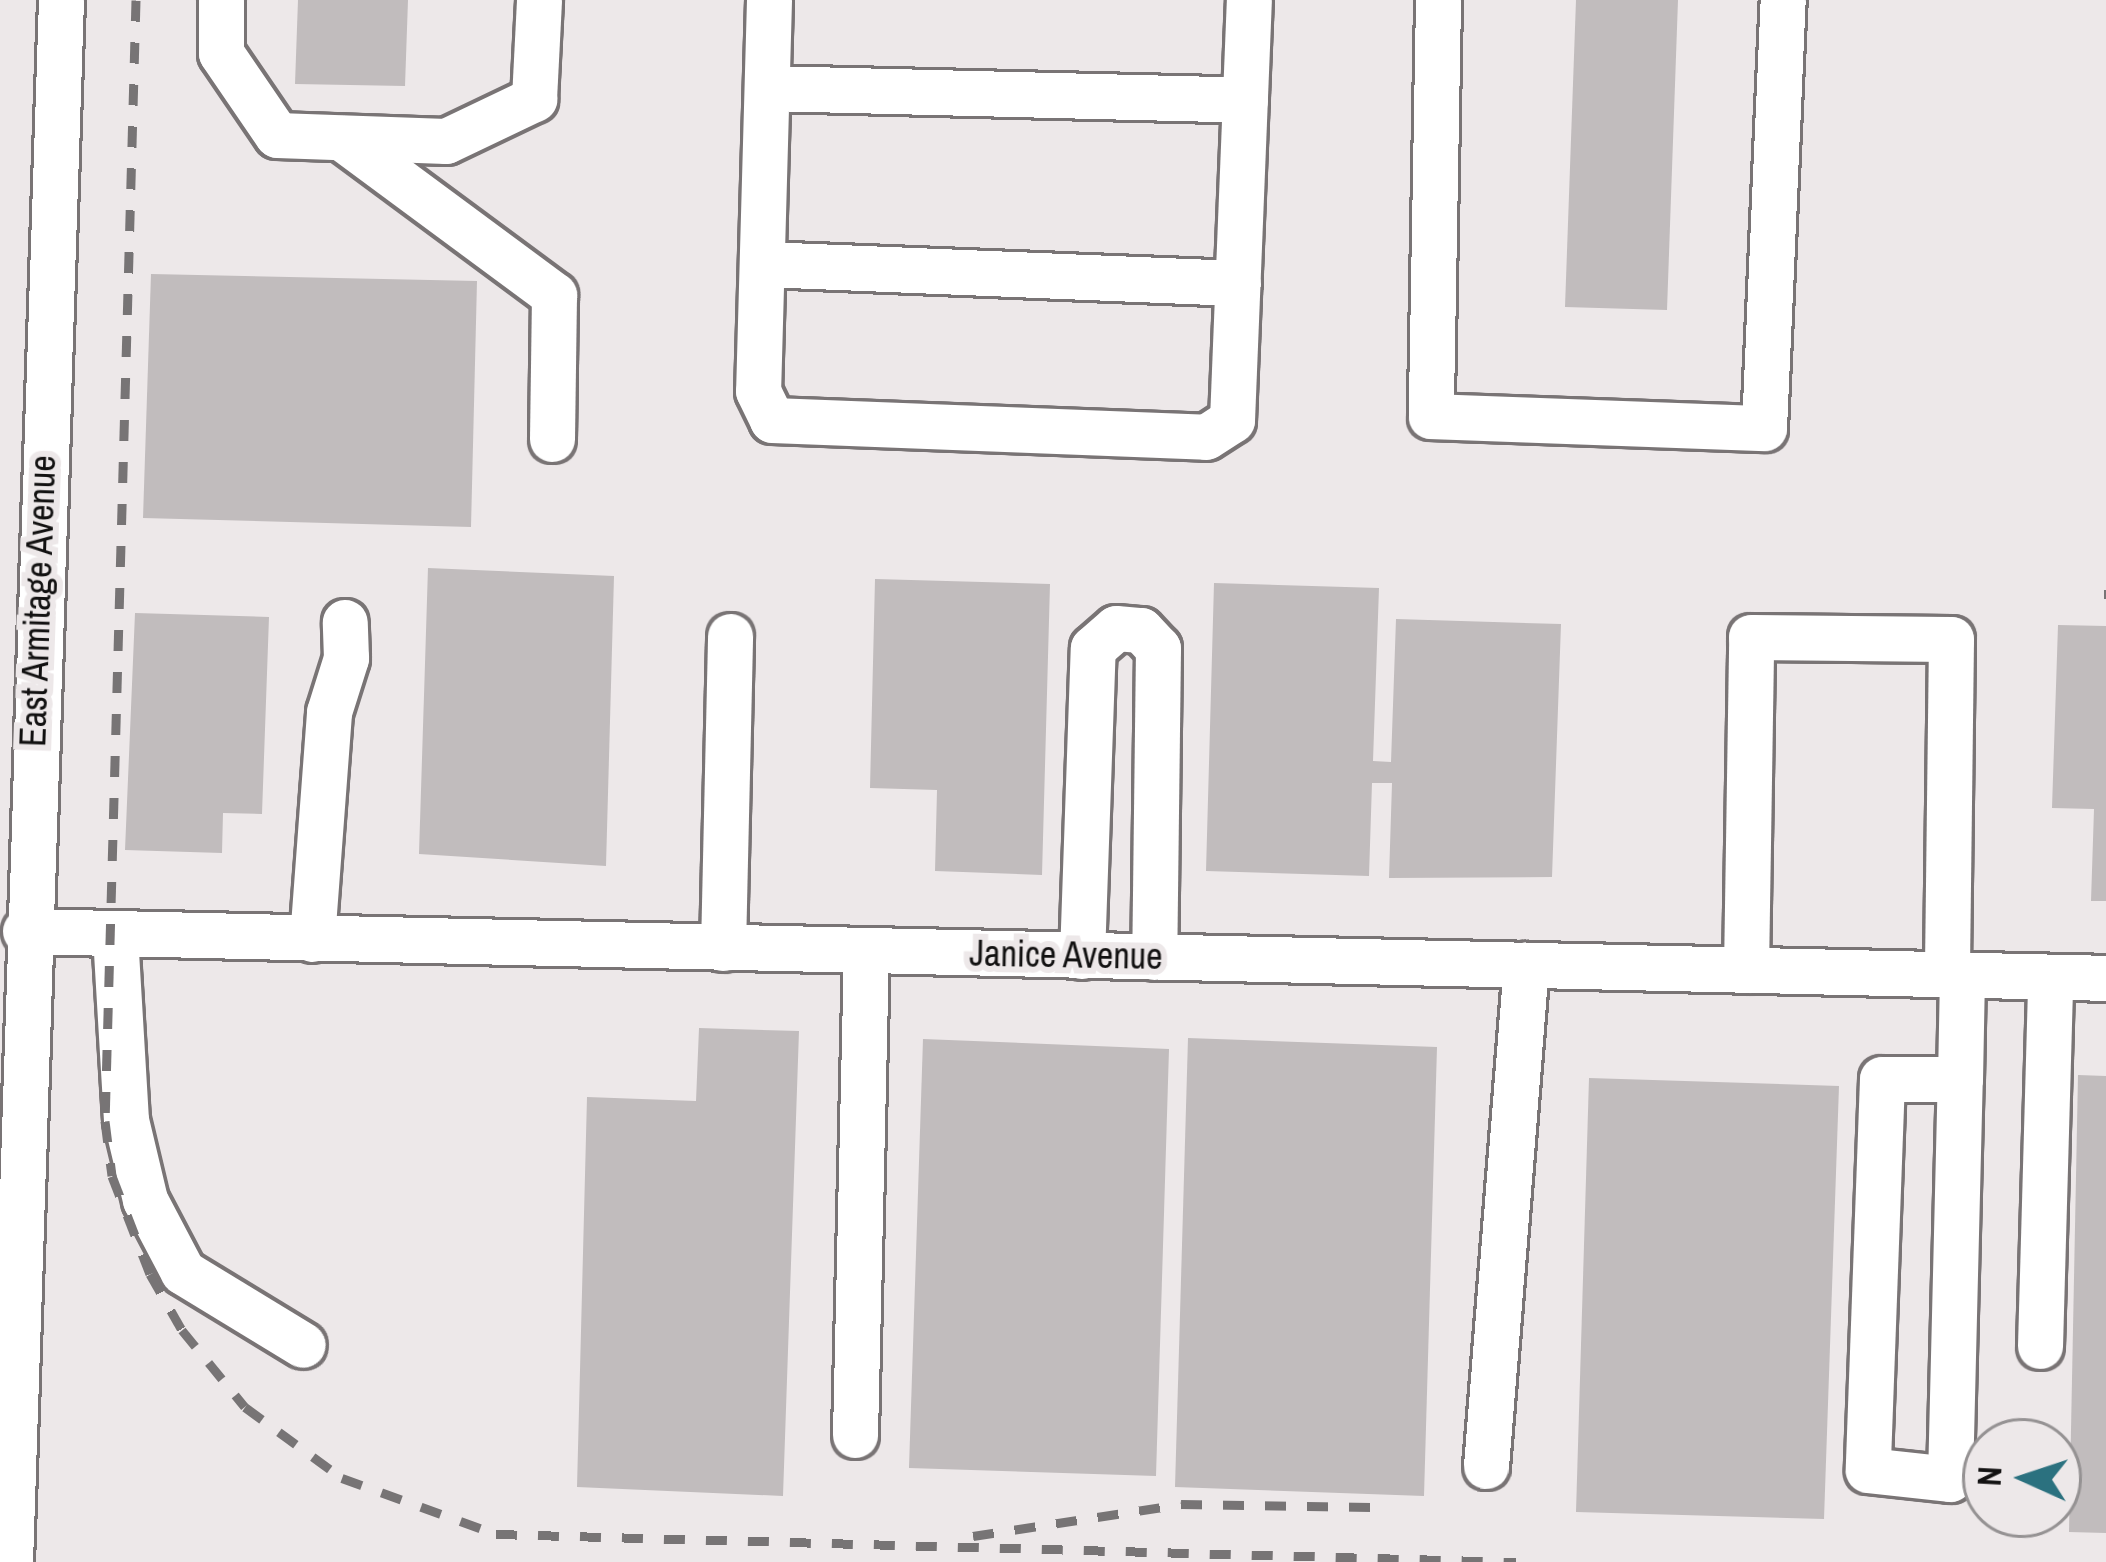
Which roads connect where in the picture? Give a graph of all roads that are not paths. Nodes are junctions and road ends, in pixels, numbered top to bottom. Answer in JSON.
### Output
{"nodes":[{"id":1,"x":61,"y":0,"type":"edge"},
{"id":2,"x":221,"y":0,"type":"edge"},
{"id":3,"x":539,"y":0,"type":"edge"},
{"id":4,"x":769,"y":0,"type":"edge"},
{"id":5,"x":1249,"y":0,"type":"edge"},
{"id":6,"x":1438,"y":0,"type":"edge"},
{"id":7,"x":1783,"y":0,"type":"edge"},
{"id":8,"x":768,"y":88,"type":"junction"},
{"id":9,"x":1245,"y":100,"type":"junction"},
{"id":10,"x":342,"y":138,"type":"junction"},
{"id":11,"x":764,"y":264,"type":"junction"},
{"id":12,"x":1238,"y":283,"type":"junction"},
{"id":13,"x":552,"y":439,"type":"dead end"},
{"id":14,"x":345,"y":622,"type":"dead end"},
{"id":15,"x":730,"y":636,"type":"dead end"},
{"id":16,"x":25,"y":932,"type":"junction"},
{"id":17,"x":115,"y":935,"type":"junction"},
{"id":18,"x":312,"y":939,"type":"junction"},
{"id":19,"x":723,"y":948,"type":"junction"},
{"id":20,"x":866,"y":951,"type":"junction"},
{"id":21,"x":1082,"y":956,"type":"junction"},
{"id":22,"x":1154,"y":957,"type":"junction"},
{"id":23,"x":1526,"y":965,"type":"junction"},
{"id":24,"x":1746,"y":970,"type":"junction"},
{"id":25,"x":1954,"y":975,"type":"junction"},
{"id":26,"x":2050,"y":976,"type":"junction"},
{"id":27,"x":2106,"y":978,"type":"edge"},
{"id":28,"x":1960,"y":1079,"type":"junction"},
{"id":29,"x":303,"y":1345,"type":"dead end"},
{"id":30,"x":2040,"y":1346,"type":"dead end"},
{"id":31,"x":855,"y":1435,"type":"dead end"},
{"id":32,"x":1486,"y":1466,"type":"dead end"},
{"id":33,"x":10,"y":1562,"type":"edge"}],
"edges":[{"from":1,"to":16,"type":"street","name":"East Armitage Avenue"},
{"from":2,"to":10,"type":"street"},
{"from":3,"to":10,"type":"street"},
{"from":4,"to":8,"type":"street"},
{"from":5,"to":9,"type":"street"},
{"from":6,"to":7,"type":"street"},
{"from":8,"to":9,"type":"street"},
{"from":8,"to":11,"type":"street"},
{"from":9,"to":12,"type":"street"},
{"from":10,"to":13,"type":"street"},
{"from":11,"to":12,"type":"street"},
{"from":11,"to":12,"type":"street"},
{"from":14,"to":18,"type":"street"},
{"from":15,"to":19,"type":"street"},
{"from":16,"to":17,"type":"street","name":"Janice Avenue"},
{"from":16,"to":33,"type":"street","name":"East Armitage Avenue"},
{"from":17,"to":18,"type":"street","name":"Janice Avenue"},
{"from":17,"to":29,"type":"street"},
{"from":18,"to":19,"type":"street","name":"Janice Avenue"},
{"from":19,"to":20,"type":"street","name":"Janice Avenue"},
{"from":20,"to":21,"type":"street","name":"Janice Avenue"},
{"from":20,"to":31,"type":"street"},
{"from":21,"to":22,"type":"street","name":"Janice Avenue"},
{"from":21,"to":22,"type":"street"},
{"from":22,"to":23,"type":"street","name":"Janice Avenue"},
{"from":23,"to":24,"type":"street","name":"Janice Avenue"},
{"from":23,"to":32,"type":"street"},
{"from":24,"to":25,"type":"street","name":"Janice Avenue"},
{"from":24,"to":25,"type":"street"},
{"from":25,"to":26,"type":"street","name":"Janice Avenue"},
{"from":25,"to":28,"type":"street"},
{"from":26,"to":27,"type":"street","name":"Janice Avenue"},
{"from":26,"to":30,"type":"street"},
{"from":28,"to":28,"type":"street"}]}
